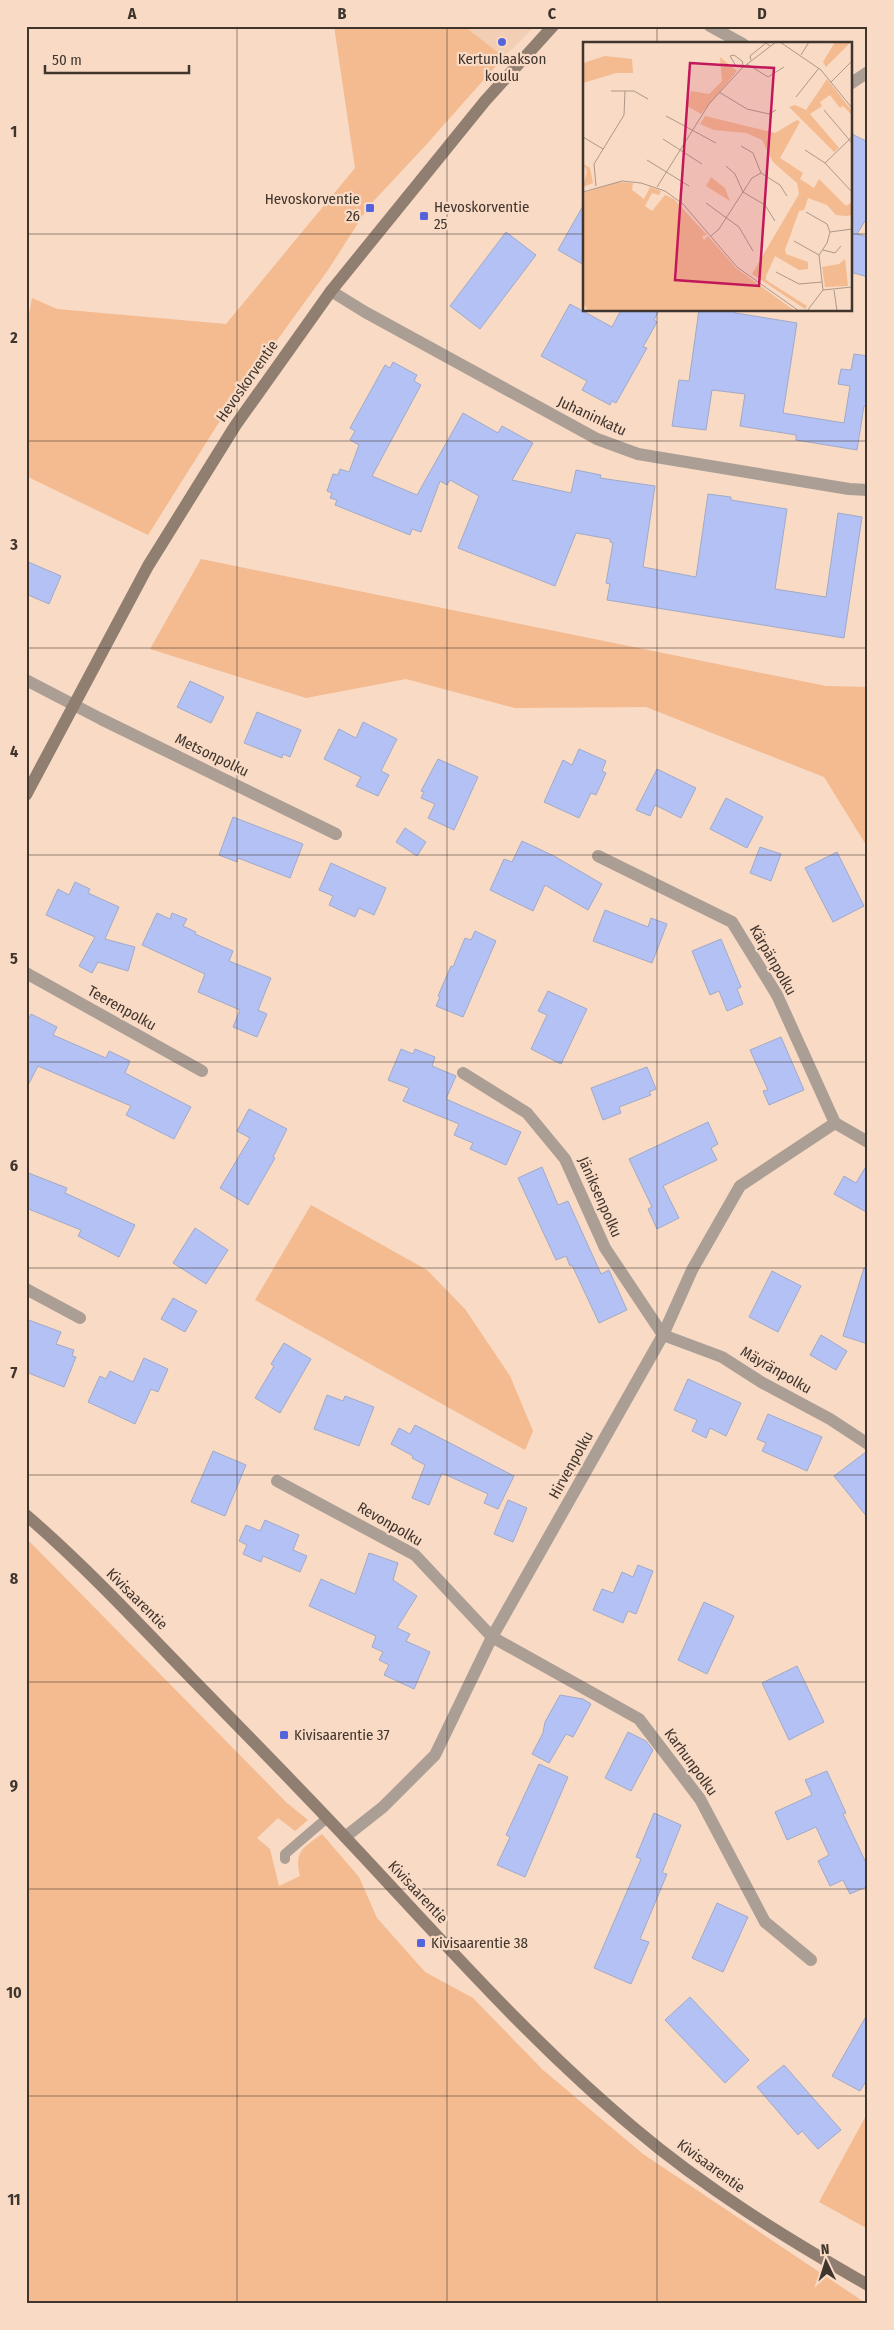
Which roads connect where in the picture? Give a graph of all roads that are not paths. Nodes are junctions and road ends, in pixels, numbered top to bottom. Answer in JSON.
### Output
{"nodes":[{"id":1,"x":553,"y":26,"type":"edge"},
{"id":2,"x":710,"y":26,"type":"edge"},
{"id":3,"x":739,"y":42,"type":"edge"},
{"id":4,"x":868,"y":72,"type":"edge"},
{"id":5,"x":852,"y":83,"type":"edge"},
{"id":6,"x":331,"y":291,"type":"junction"},
{"id":7,"x":868,"y":490,"type":"edge"},
{"id":8,"x":26,"y":680,"type":"edge"},
{"id":9,"x":74,"y":705,"type":"junction"},
{"id":10,"x":26,"y":796,"type":"edge"},
{"id":11,"x":336,"y":834,"type":"dead end"},
{"id":12,"x":598,"y":856,"type":"dead end"},
{"id":13,"x":26,"y":973,"type":"edge"},
{"id":14,"x":202,"y":1071,"type":"dead end"},
{"id":15,"x":463,"y":1073,"type":"dead end"},
{"id":16,"x":835,"y":1123,"type":"junction"},
{"id":17,"x":868,"y":1142,"type":"edge"},
{"id":18,"x":26,"y":1289,"type":"edge"},
{"id":19,"x":80,"y":1318,"type":"dead end"},
{"id":20,"x":663,"y":1335,"type":"junction"},
{"id":21,"x":868,"y":1444,"type":"edge"},
{"id":22,"x":277,"y":1481,"type":"dead end"},
{"id":23,"x":26,"y":1516,"type":"edge"},
{"id":24,"x":492,"y":1638,"type":"junction"},
{"id":25,"x":327,"y":1818,"type":"junction"},
{"id":26,"x":345,"y":1837,"type":"junction"},
{"id":27,"x":285,"y":1860,"type":"dead end"},
{"id":28,"x":811,"y":1960,"type":"dead end"},
{"id":29,"x":868,"y":2285,"type":"edge"}],
"edges":[{"from":1,"to":6,"type":"street","name":"Hevoskorventie"},
{"from":2,"to":3,"type":"street"},
{"from":4,"to":5,"type":"street"},
{"from":6,"to":7,"type":"street","name":"Juhaninkatu"},
{"from":6,"to":9,"type":"street","name":"Hevoskorventie"},
{"from":8,"to":9,"type":"street","name":"Metsonpolku"},
{"from":9,"to":10,"type":"street","name":"Hevoskorventie"},
{"from":9,"to":11,"type":"street","name":"Metsonpolku"},
{"from":12,"to":16,"type":"street","name":"Kärpänpolku"},
{"from":13,"to":14,"type":"street","name":"Teerenpolku"},
{"from":15,"to":20,"type":"street","name":"Jäniksenpolku"},
{"from":16,"to":17,"type":"street"},
{"from":16,"to":20,"type":"street","name":"Hirvenpolku"},
{"from":18,"to":19,"type":"street"},
{"from":20,"to":21,"type":"street","name":"Mäyränpolku"},
{"from":20,"to":24,"type":"street","name":"Hirvenpolku"},
{"from":22,"to":24,"type":"street","name":"Revonpolku"},
{"from":23,"to":25,"type":"street","name":"Kivisaarentie"},
{"from":24,"to":26,"type":"street","name":"Hirvenpolku"},
{"from":24,"to":28,"type":"street","name":"Karhunpolku"},
{"from":25,"to":26,"type":"street","name":"Kivisaarentie"},
{"from":25,"to":27,"type":"lane"},
{"from":26,"to":29,"type":"street","name":"Kivisaarentie"}]}
